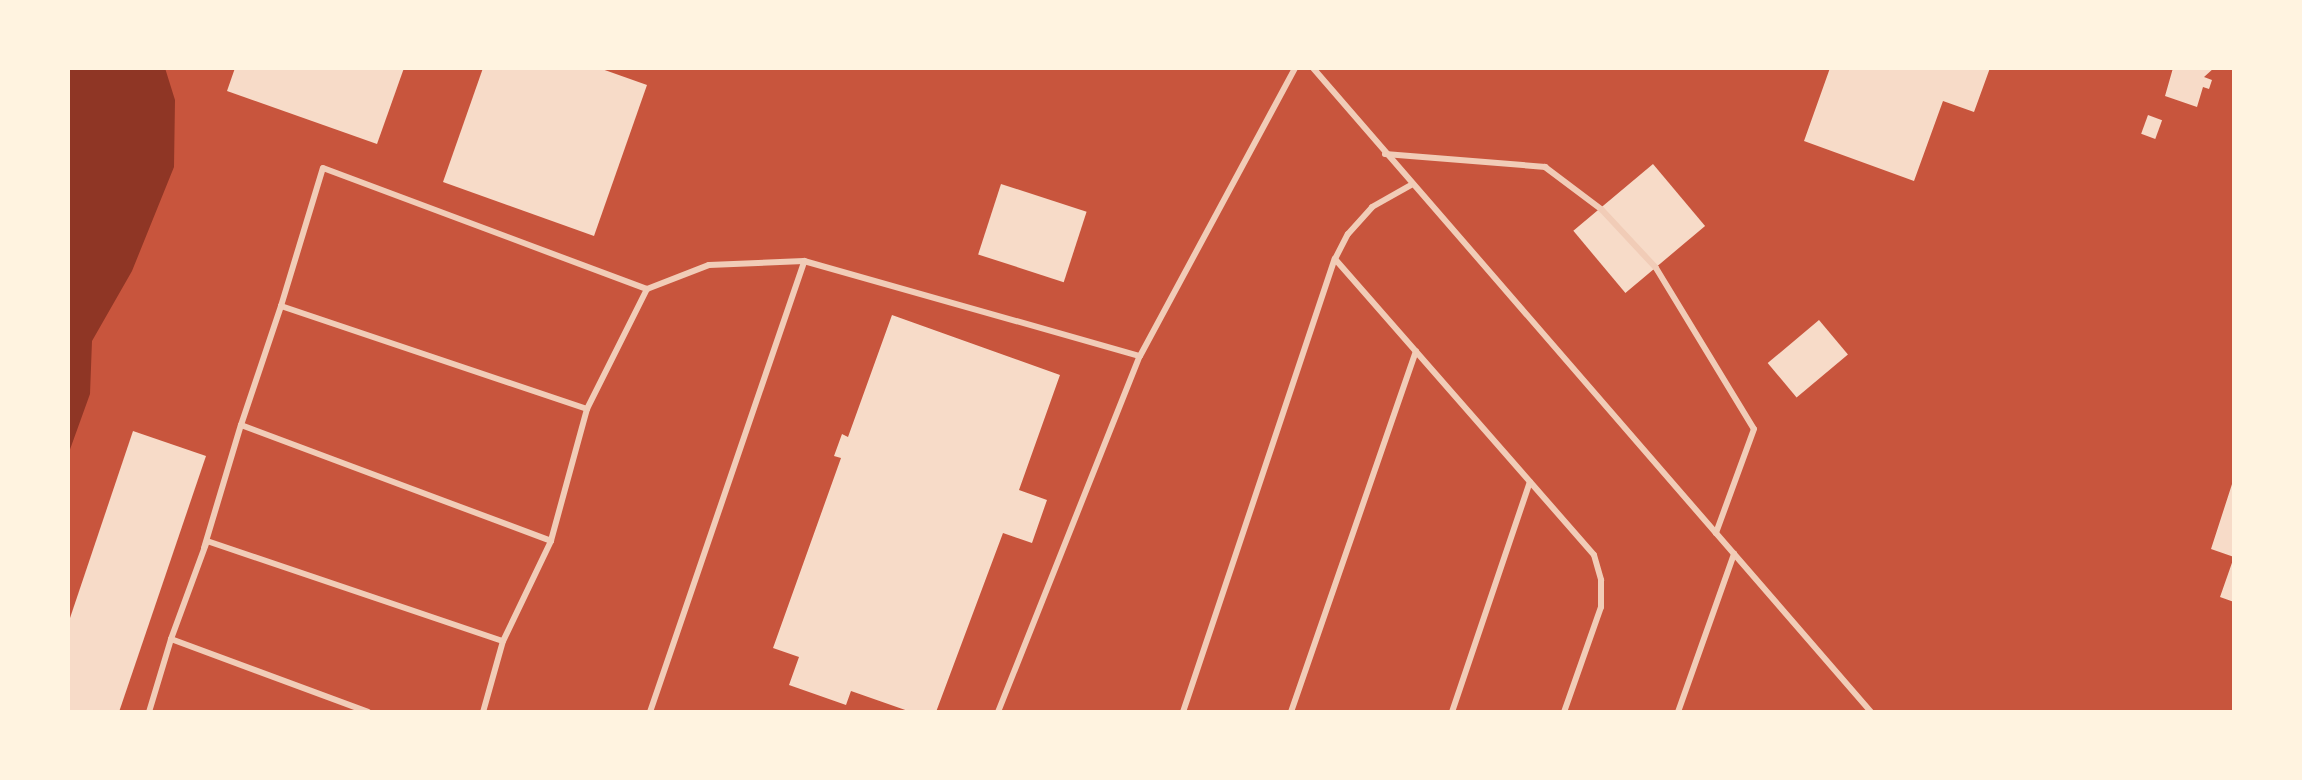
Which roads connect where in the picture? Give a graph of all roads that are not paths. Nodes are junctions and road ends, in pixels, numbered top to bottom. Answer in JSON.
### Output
{"nodes":[{"id":1,"x":1295,"y":68,"type":"edge"},
{"id":2,"x":1313,"y":68,"type":"edge"},
{"id":3,"x":1385,"y":154,"type":"junction"},
{"id":4,"x":1411,"y":185,"type":"junction"},
{"id":5,"x":1335,"y":259,"type":"junction"},
{"id":6,"x":804,"y":261,"type":"junction"},
{"id":7,"x":647,"y":289,"type":"junction"},
{"id":8,"x":281,"y":306,"type":"junction"},
{"id":9,"x":1416,"y":351,"type":"junction"},
{"id":10,"x":1140,"y":356,"type":"junction"},
{"id":11,"x":587,"y":409,"type":"junction"},
{"id":12,"x":241,"y":425,"type":"junction"},
{"id":13,"x":1530,"y":482,"type":"junction"},
{"id":14,"x":1716,"y":533,"type":"junction"},
{"id":15,"x":551,"y":541,"type":"junction"},
{"id":16,"x":204,"y":548,"type":"junction"},
{"id":17,"x":1734,"y":554,"type":"junction"},
{"id":18,"x":171,"y":639,"type":"junction"},
{"id":19,"x":503,"y":641,"type":"junction"},
{"id":20,"x":149,"y":712,"type":"edge"},
{"id":21,"x":368,"y":712,"type":"edge"},
{"id":22,"x":483,"y":712,"type":"edge"},
{"id":23,"x":650,"y":712,"type":"edge"},
{"id":24,"x":998,"y":712,"type":"edge"},
{"id":25,"x":1183,"y":712,"type":"edge"},
{"id":26,"x":1291,"y":712,"type":"edge"},
{"id":27,"x":1452,"y":712,"type":"edge"},
{"id":28,"x":1564,"y":712,"type":"edge"},
{"id":29,"x":1678,"y":712,"type":"edge"},
{"id":30,"x":1871,"y":712,"type":"edge"}],
"edges":[{"from":1,"to":10,"type":"lane"},
{"from":2,"to":3,"type":"lane"},
{"from":3,"to":4,"type":"lane"},
{"from":3,"to":14,"type":"lane"},
{"from":4,"to":5,"type":"lane"},
{"from":4,"to":14,"type":"lane"},
{"from":5,"to":9,"type":"lane"},
{"from":5,"to":25,"type":"lane"},
{"from":6,"to":7,"type":"lane"},
{"from":6,"to":10,"type":"lane"},
{"from":6,"to":23,"type":"lane"},
{"from":7,"to":8,"type":"lane"},
{"from":7,"to":11,"type":"lane"},
{"from":8,"to":11,"type":"lane"},
{"from":8,"to":12,"type":"lane"},
{"from":9,"to":13,"type":"lane"},
{"from":9,"to":26,"type":"lane"},
{"from":10,"to":24,"type":"lane"},
{"from":11,"to":15,"type":"lane"},
{"from":12,"to":15,"type":"lane"},
{"from":12,"to":16,"type":"lane"},
{"from":13,"to":27,"type":"lane"},
{"from":13,"to":28,"type":"lane"},
{"from":14,"to":17,"type":"lane"},
{"from":15,"to":19,"type":"lane"},
{"from":16,"to":18,"type":"lane"},
{"from":16,"to":19,"type":"lane"},
{"from":17,"to":29,"type":"lane"},
{"from":17,"to":30,"type":"lane"},
{"from":18,"to":20,"type":"lane"},
{"from":18,"to":21,"type":"lane"},
{"from":19,"to":22,"type":"lane"}]}
